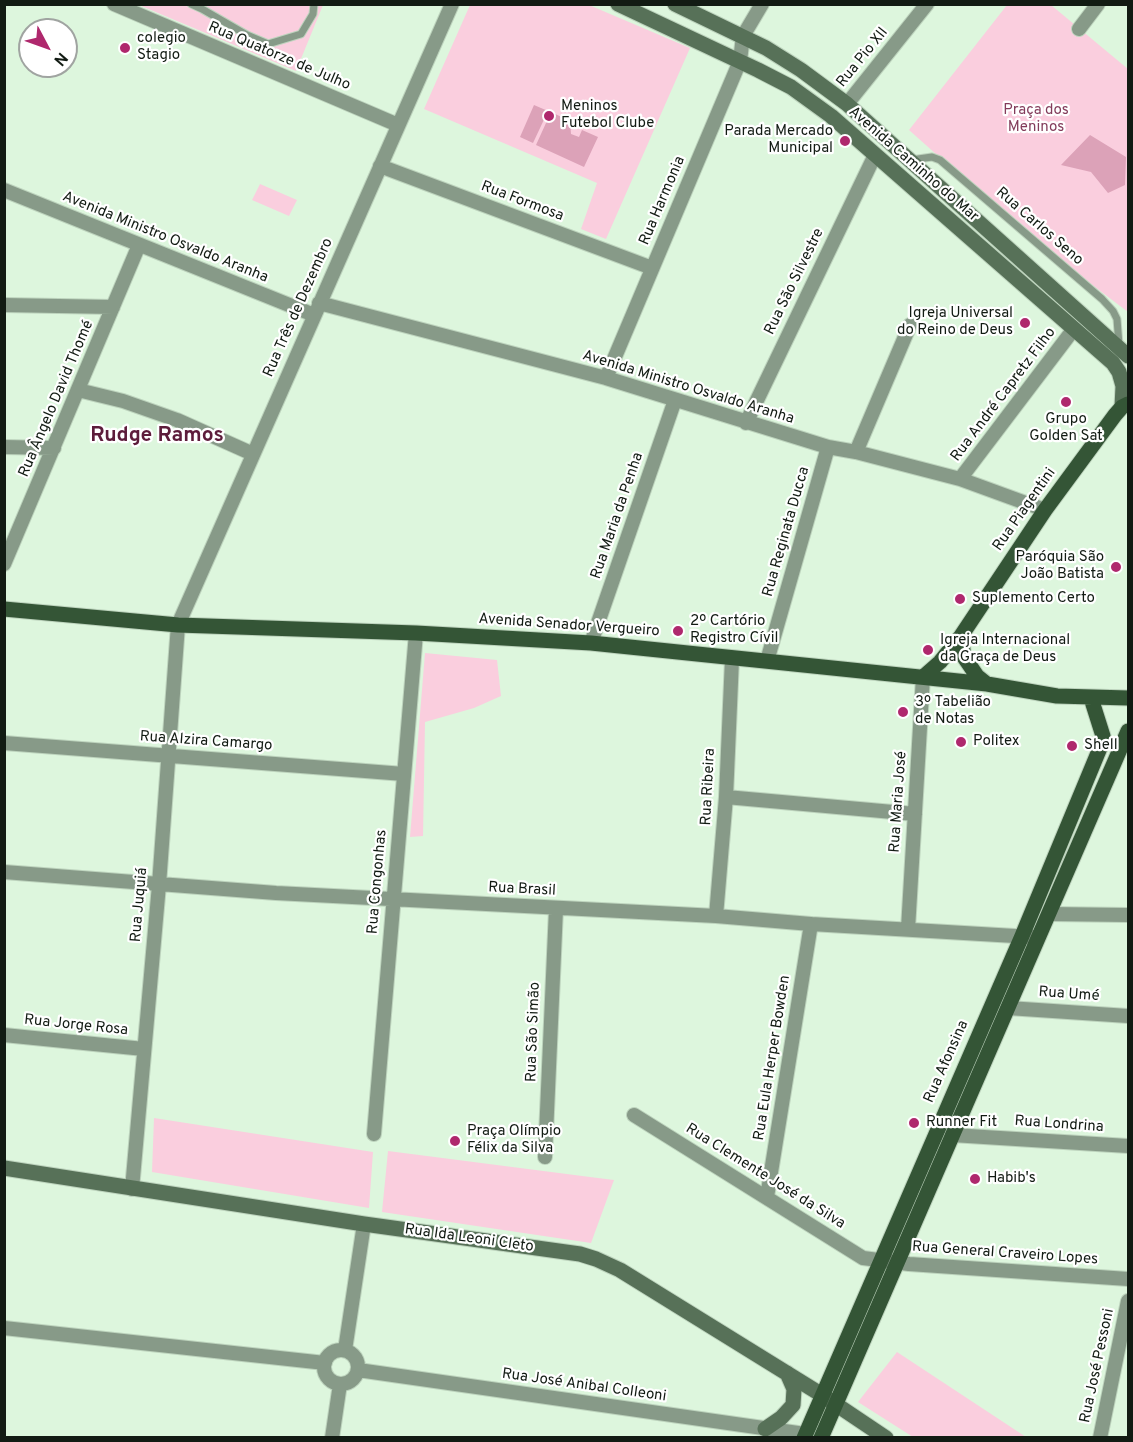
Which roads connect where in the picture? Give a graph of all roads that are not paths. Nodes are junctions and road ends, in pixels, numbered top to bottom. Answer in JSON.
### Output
{"nodes":[{"id":1,"x":114,"y":4,"type":"edge"},
{"id":2,"x":191,"y":4,"type":"edge"},
{"id":3,"x":314,"y":4,"type":"edge"},
{"id":4,"x":452,"y":4,"type":"edge"},
{"id":5,"x":618,"y":4,"type":"edge"},
{"id":6,"x":675,"y":4,"type":"edge"},
{"id":7,"x":762,"y":4,"type":"edge"},
{"id":8,"x":927,"y":4,"type":"edge"},
{"id":9,"x":1098,"y":4,"type":"edge"},
{"id":10,"x":1079,"y":30,"type":"dead end"},
{"id":11,"x":742,"y":36,"type":"junction"},
{"id":12,"x":740,"y":61,"type":"junction"},
{"id":13,"x":847,"y":104,"type":"junction"},
{"id":14,"x":398,"y":125,"type":"junction"},
{"id":15,"x":875,"y":154,"type":"junction"},
{"id":16,"x":910,"y":160,"type":"junction"},
{"id":17,"x":380,"y":166,"type":"junction"},
{"id":18,"x":4,"y":190,"type":"edge"},
{"id":19,"x":139,"y":245,"type":"junction"},
{"id":20,"x":652,"y":268,"type":"junction"},
{"id":21,"x":4,"y":305,"type":"edge"},
{"id":22,"x":113,"y":307,"type":"junction"},
{"id":23,"x":316,"y":309,"type":"junction"},
{"id":24,"x":910,"y":325,"type":"dead end"},
{"id":25,"x":1073,"y":330,"type":"junction"},
{"id":26,"x":1123,"y":352,"type":"edge"},
{"id":27,"x":606,"y":378,"type":"junction"},
{"id":28,"x":78,"y":390,"type":"junction"},
{"id":29,"x":675,"y":400,"type":"junction"},
{"id":30,"x":1125,"y":406,"type":"edge"},
{"id":31,"x":746,"y":423,"type":"junction"},
{"id":32,"x":4,"y":447,"type":"edge"},
{"id":33,"x":828,"y":447,"type":"junction"},
{"id":34,"x":54,"y":448,"type":"junction"},
{"id":35,"x":856,"y":452,"type":"junction"},
{"id":36,"x":253,"y":454,"type":"junction"},
{"id":37,"x":960,"y":479,"type":"junction"},
{"id":38,"x":1045,"y":510,"type":"junction"},
{"id":39,"x":4,"y":564,"type":"edge"},
{"id":40,"x":4,"y":609,"type":"edge"},
{"id":41,"x":178,"y":625,"type":"junction"},
{"id":42,"x":416,"y":633,"type":"junction"},
{"id":43,"x":961,"y":636,"type":"junction"},
{"id":44,"x":591,"y":643,"type":"junction"},
{"id":45,"x":732,"y":659,"type":"junction"},
{"id":46,"x":767,"y":661,"type":"junction"},
{"id":47,"x":923,"y":677,"type":"junction"},
{"id":48,"x":987,"y":684,"type":"junction"},
{"id":49,"x":1091,"y":698,"type":"junction"},
{"id":50,"x":1128,"y":698,"type":"edge"},
{"id":51,"x":1128,"y":731,"type":"edge"},
{"id":52,"x":4,"y":743,"type":"edge"},
{"id":53,"x":169,"y":756,"type":"junction"},
{"id":54,"x":404,"y":774,"type":"junction"},
{"id":55,"x":726,"y":797,"type":"junction"},
{"id":56,"x":915,"y":814,"type":"junction"},
{"id":57,"x":4,"y":872,"type":"edge"},
{"id":58,"x":159,"y":885,"type":"junction"},
{"id":59,"x":393,"y":900,"type":"junction"},
{"id":60,"x":556,"y":909,"type":"junction"},
{"id":61,"x":1049,"y":914,"type":"junction"},
{"id":62,"x":1128,"y":915,"type":"edge"},
{"id":63,"x":716,"y":916,"type":"junction"},
{"id":64,"x":812,"y":924,"type":"junction"},
{"id":65,"x":908,"y":929,"type":"junction"},
{"id":66,"x":1022,"y":936,"type":"junction"},
{"id":67,"x":1038,"y":937,"type":"junction"},
{"id":68,"x":1008,"y":1008,"type":"junction"},
{"id":69,"x":1128,"y":1016,"type":"edge"},
{"id":70,"x":4,"y":1035,"type":"edge"},
{"id":71,"x":144,"y":1049,"type":"junction"},
{"id":72,"x":634,"y":1115,"type":"dead end"},
{"id":73,"x":374,"y":1134,"type":"dead end"},
{"id":74,"x":952,"y":1135,"type":"junction"},
{"id":75,"x":1128,"y":1146,"type":"edge"},
{"id":76,"x":545,"y":1157,"type":"dead end"},
{"id":77,"x":4,"y":1168,"type":"edge"},
{"id":78,"x":132,"y":1189,"type":"junction"},
{"id":79,"x":767,"y":1197,"type":"junction"},
{"id":80,"x":364,"y":1224,"type":"junction"},
{"id":81,"x":880,"y":1260,"type":"junction"},
{"id":82,"x":896,"y":1262,"type":"junction"},
{"id":83,"x":1128,"y":1279,"type":"edge"},
{"id":84,"x":1128,"y":1301,"type":"edge"},
{"id":85,"x":4,"y":1328,"type":"edge"},
{"id":86,"x":345,"y":1350,"type":"junction"},
{"id":87,"x":325,"y":1363,"type":"junction"},
{"id":88,"x":358,"y":1370,"type":"junction"},
{"id":89,"x":787,"y":1373,"type":"junction"},
{"id":90,"x":340,"y":1384,"type":"junction"},
{"id":91,"x":822,"y":1395,"type":"junction"},
{"id":92,"x":835,"y":1405,"type":"junction"},
{"id":93,"x":765,"y":1429,"type":"junction"},
{"id":94,"x":804,"y":1436,"type":"edge"},
{"id":95,"x":332,"y":1437,"type":"edge"},
{"id":96,"x":821,"y":1437,"type":"edge"},
{"id":97,"x":886,"y":1437,"type":"edge"},
{"id":98,"x":1100,"y":1437,"type":"edge"}],
"edges":[{"from":1,"to":14,"type":"street","name":"Rua Quatorze de Julho"},
{"from":2,"to":3,"type":"lane"},
{"from":4,"to":14,"type":"street","name":"Rua Três de Dezembro"},
{"from":5,"to":12,"type":"main road","name":"Avenida Caminho do Mar"},
{"from":6,"to":11,"type":"main road","name":"Avenida Caminho do Mar"},
{"from":7,"to":11,"type":"street"},
{"from":8,"to":13,"type":"street","name":"Rua Pio XII"},
{"from":9,"to":10,"type":"street"},
{"from":11,"to":12,"type":"street","name":"Rua Harmonia"},
{"from":11,"to":13,"type":"main road","name":"Avenida Caminho do Mar"},
{"from":12,"to":15,"type":"main road","name":"Avenida Caminho do Mar"},
{"from":12,"to":20,"type":"street","name":"Rua Harmonia"},
{"from":13,"to":16,"type":"main road","name":"Avenida Caminho do Mar"},
{"from":14,"to":17,"type":"street","name":"Rua Três de Dezembro"},
{"from":15,"to":25,"type":"main road","name":"Avenida Caminho do Mar"},
{"from":15,"to":31,"type":"street","name":"Rua São Silvestre"},
{"from":16,"to":26,"type":"main road","name":"Avenida Caminho do Mar"},
{"from":16,"to":26,"type":"lane","name":"Rua Carlos Seno"},
{"from":17,"to":20,"type":"street","name":"Rua Formosa"},
{"from":17,"to":23,"type":"street","name":"Rua Três de Dezembro"},
{"from":18,"to":19,"type":"street","name":"Avenida Ministro Osvaldo Aranha"},
{"from":19,"to":22,"type":"street","name":"Rua Ângelo David Thomé"},
{"from":19,"to":23,"type":"street","name":"Avenida Ministro Osvaldo Aranha"},
{"from":20,"to":27,"type":"street","name":"Rua Harmonia"},
{"from":21,"to":22,"type":"street"},
{"from":22,"to":28,"type":"street","name":"Rua Ângelo David Thomé"},
{"from":23,"to":27,"type":"street","name":"Avenida Ministro Osvaldo Aranha"},
{"from":23,"to":36,"type":"street","name":"Rua Três de Dezembro"},
{"from":24,"to":35,"type":"street"},
{"from":25,"to":30,"type":"main road","name":"Avenida Caminho do Mar"},
{"from":25,"to":37,"type":"street","name":"Rua André Capretz Filho"},
{"from":27,"to":29,"type":"street","name":"Avenida Ministro Osvaldo Aranha"},
{"from":28,"to":34,"type":"street","name":"Rua Ângelo David Thomé"},
{"from":28,"to":36,"type":"street"},
{"from":29,"to":31,"type":"street","name":"Avenida Ministro Osvaldo Aranha"},
{"from":29,"to":44,"type":"street","name":"Rua Maria da Penha"},
{"from":30,"to":38,"type":"main road","name":"Rua Piagentini"},
{"from":31,"to":33,"type":"street","name":"Avenida Ministro Osvaldo Aranha"},
{"from":32,"to":34,"type":"street"},
{"from":33,"to":35,"type":"street","name":"Avenida Ministro Osvaldo Aranha"},
{"from":33,"to":46,"type":"street","name":"Rua Reginata Ducca"},
{"from":34,"to":39,"type":"street","name":"Rua Ângelo David Thomé"},
{"from":35,"to":37,"type":"street","name":"Avenida Ministro Osvaldo Aranha"},
{"from":36,"to":41,"type":"street","name":"Rua Três de Dezembro"},
{"from":37,"to":38,"type":"street","name":"Avenida Ministro Osvaldo Aranha"},
{"from":38,"to":43,"type":"main road","name":"Rua Piagentini"},
{"from":40,"to":41,"type":"main road","name":"Avenida Senador Vergueiro"},
{"from":41,"to":42,"type":"main road","name":"Avenida Senador Vergueiro"},
{"from":41,"to":53,"type":"street","name":"Rua Juquiá"},
{"from":42,"to":44,"type":"main road","name":"Avenida Senador Vergueiro"},
{"from":42,"to":54,"type":"street","name":"Rua Congonhas"},
{"from":43,"to":47,"type":"main road","name":"Rua Piagentini"},
{"from":43,"to":48,"type":"main road"},
{"from":44,"to":45,"type":"main road","name":"Avenida Senador Vergueiro"},
{"from":45,"to":46,"type":"main road","name":"Avenida Senador Vergueiro"},
{"from":45,"to":55,"type":"street","name":"Rua Ribeira"},
{"from":46,"to":47,"type":"main road","name":"Avenida Senador Vergueiro"},
{"from":47,"to":48,"type":"main road","name":"Avenida Senador Vergueiro"},
{"from":47,"to":56,"type":"street","name":"Rua Maria José"},
{"from":48,"to":49,"type":"main road","name":"Avenida Senador Vergueiro"},
{"from":49,"to":50,"type":"main road","name":"Avenida Senador Vergueiro"},
{"from":49,"to":66,"type":"main road","name":"Rua Afonsina"},
{"from":51,"to":61,"type":"main road"},
{"from":52,"to":53,"type":"street","name":"Rua Alzira Camargo"},
{"from":53,"to":54,"type":"street","name":"Rua Alzira Camargo"},
{"from":53,"to":58,"type":"street","name":"Rua Juquiá"},
{"from":54,"to":59,"type":"street","name":"Rua Congonhas"},
{"from":55,"to":56,"type":"street"},
{"from":55,"to":63,"type":"street","name":"Rua Ribeira"},
{"from":56,"to":65,"type":"street","name":"Rua Maria José"},
{"from":57,"to":58,"type":"street","name":"Rua Brasil"},
{"from":58,"to":59,"type":"street","name":"Rua Brasil"},
{"from":58,"to":71,"type":"street","name":"Rua Juquiá"},
{"from":59,"to":60,"type":"street","name":"Rua Brasil"},
{"from":59,"to":73,"type":"street","name":"Rua Congonhas"},
{"from":60,"to":63,"type":"street","name":"Rua Brasil"},
{"from":60,"to":76,"type":"street","name":"Rua São Simão"},
{"from":61,"to":62,"type":"street"},
{"from":61,"to":67,"type":"main road"},
{"from":63,"to":64,"type":"street","name":"Rua Brasil"},
{"from":64,"to":65,"type":"street","name":"Rua Brasil"},
{"from":64,"to":79,"type":"street","name":"Rua Eula Herper Bowden"},
{"from":65,"to":66,"type":"street","name":"Rua Brasil"},
{"from":66,"to":67,"type":"street","name":"Rua Brasil"},
{"from":66,"to":81,"type":"main road","name":"Rua Afonsina"},
{"from":67,"to":68,"type":"main road"},
{"from":68,"to":69,"type":"street","name":"Rua Umé"},
{"from":68,"to":74,"type":"main road"},
{"from":70,"to":71,"type":"street","name":"Rua Jorge Rosa"},
{"from":71,"to":78,"type":"street","name":"Rua Juquiá"},
{"from":72,"to":79,"type":"street","name":"Rua Clemente José da Silva"},
{"from":74,"to":75,"type":"street","name":"Rua Londrina"},
{"from":74,"to":82,"type":"main road"},
{"from":77,"to":78,"type":"main road","name":"Rua Ida Leoni Cleto"},
{"from":78,"to":80,"type":"main road","name":"Rua Ida Leoni Cleto"},
{"from":79,"to":81,"type":"street","name":"Rua Clemente José da Silva"},
{"from":80,"to":86,"type":"street"},
{"from":80,"to":89,"type":"main road","name":"Rua Ida Leoni Cleto"},
{"from":81,"to":82,"type":"street","name":"Rua General Craveiro Lopes"},
{"from":81,"to":91,"type":"main road","name":"Rua Afonsina"},
{"from":82,"to":83,"type":"street","name":"Rua General Craveiro Lopes"},
{"from":82,"to":92,"type":"main road"},
{"from":84,"to":98,"type":"street","name":"Rua José Pessoni"},
{"from":85,"to":87,"type":"street"},
{"from":86,"to":87,"type":"street"},
{"from":86,"to":88,"type":"street"},
{"from":87,"to":90,"type":"street"},
{"from":88,"to":90,"type":"street"},
{"from":88,"to":93,"type":"street","name":"Rua José Anibal Colleoni"},
{"from":89,"to":91,"type":"main road","name":"Rua Ida Leoni Cleto"},
{"from":89,"to":93,"type":"main road"},
{"from":90,"to":95,"type":"street"},
{"from":91,"to":92,"type":"main road","name":"Rua Ida Leoni Cleto"},
{"from":91,"to":94,"type":"main road","name":"Rua Afonsina"},
{"from":92,"to":96,"type":"main road"},
{"from":92,"to":97,"type":"main road","name":"Rua Ida Leoni Cleto"},
{"from":93,"to":94,"type":"street","name":"Rua José Anibal Colleoni"}]}
